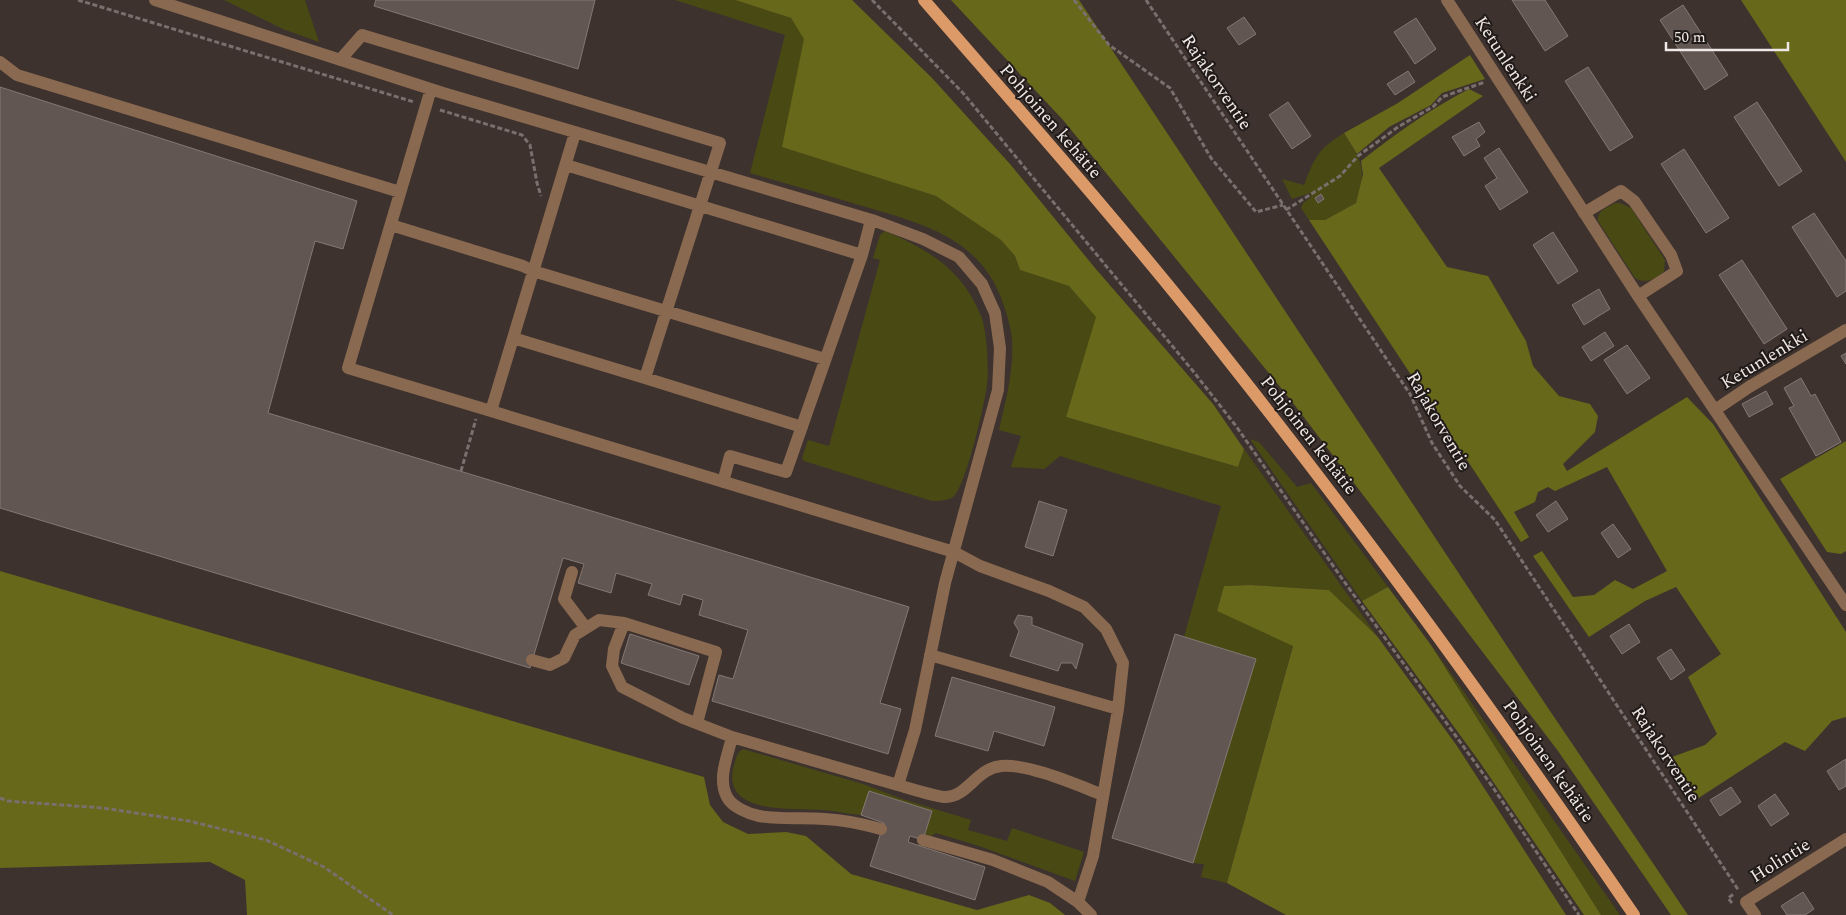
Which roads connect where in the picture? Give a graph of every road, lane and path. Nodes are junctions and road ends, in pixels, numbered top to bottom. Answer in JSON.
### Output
{"nodes":[{"id":1,"x":78,"y":0,"type":"edge"},
{"id":2,"x":155,"y":0,"type":"edge"},
{"id":3,"x":872,"y":0,"type":"edge"},
{"id":4,"x":924,"y":0,"type":"edge"},
{"id":5,"x":1074,"y":0,"type":"edge"},
{"id":6,"x":1146,"y":0,"type":"edge"},
{"id":7,"x":1447,"y":0,"type":"edge"},
{"id":8,"x":340,"y":60,"type":"junction"},
{"id":9,"x":0,"y":62,"type":"edge"},
{"id":10,"x":1500,"y":83,"type":"junction"},
{"id":11,"x":431,"y":89,"type":"junction"},
{"id":12,"x":426,"y":106,"type":"junction"},
{"id":13,"x":576,"y":133,"type":"junction"},
{"id":14,"x":566,"y":165,"type":"junction"},
{"id":15,"x":711,"y":173,"type":"junction"},
{"id":16,"x":400,"y":192,"type":"junction"},
{"id":17,"x":543,"y":201,"type":"dead end"},
{"id":18,"x":1283,"y":205,"type":"junction"},
{"id":19,"x":700,"y":206,"type":"junction"},
{"id":20,"x":1286,"y":210,"type":"junction"},
{"id":21,"x":1584,"y":213,"type":"junction"},
{"id":22,"x":870,"y":220,"type":"junction"},
{"id":23,"x":391,"y":225,"type":"junction"},
{"id":24,"x":862,"y":254,"type":"junction"},
{"id":25,"x":533,"y":271,"type":"junction"},
{"id":26,"x":1638,"y":296,"type":"junction"},
{"id":27,"x":667,"y":311,"type":"junction"},
{"id":28,"x":1846,"y":330,"type":"edge"},
{"id":29,"x":513,"y":338,"type":"junction"},
{"id":30,"x":825,"y":359,"type":"junction"},
{"id":31,"x":646,"y":378,"type":"junction"},
{"id":32,"x":486,"y":409,"type":"junction"},
{"id":33,"x":1715,"y":410,"type":"junction"},
{"id":34,"x":802,"y":427,"type":"junction"},
{"id":35,"x":460,"y":471,"type":"dead end"},
{"id":36,"x":723,"y":482,"type":"junction"},
{"id":37,"x":954,"y":552,"type":"junction"},
{"id":38,"x":572,"y":572,"type":"dead end"},
{"id":39,"x":1846,"y":605,"type":"edge"},
{"id":40,"x":624,"y":623,"type":"junction"},
{"id":41,"x":586,"y":628,"type":"junction"},
{"id":42,"x":930,"y":655,"type":"junction"},
{"id":43,"x":532,"y":660,"type":"dead end"},
{"id":44,"x":1118,"y":709,"type":"junction"},
{"id":45,"x":697,"y":723,"type":"junction"},
{"id":46,"x":732,"y":737,"type":"junction"},
{"id":47,"x":898,"y":785,"type":"junction"},
{"id":48,"x":1103,"y":795,"type":"junction"},
{"id":49,"x":0,"y":798,"type":"edge"},
{"id":50,"x":882,"y":829,"type":"dead end"},
{"id":51,"x":1846,"y":839,"type":"edge"},
{"id":52,"x":923,"y":840,"type":"dead end"},
{"id":53,"x":1078,"y":902,"type":"junction"},
{"id":54,"x":1746,"y":902,"type":"junction"},
{"id":55,"x":393,"y":915,"type":"edge"},
{"id":56,"x":1091,"y":915,"type":"edge"},
{"id":57,"x":1579,"y":915,"type":"edge"},
{"id":58,"x":1634,"y":915,"type":"edge"},
{"id":59,"x":1755,"y":915,"type":"edge"}],
"edges":[{"from":1,"to":12,"type":"path"},
{"from":2,"to":8,"type":"street"},
{"from":3,"to":57,"type":"path"},
{"from":4,"to":58,"type":"main road","name":"Pohjoinen kehätie"},
{"from":5,"to":18,"type":"path"},
{"from":6,"to":18,"type":"path","name":"Rajakorventie"},
{"from":7,"to":10,"type":"street","name":"Ketunlenkki"},
{"from":8,"to":11,"type":"street"},
{"from":8,"to":15,"type":"street"},
{"from":9,"to":16,"type":"street"},
{"from":10,"to":20,"type":"path"},
{"from":10,"to":21,"type":"street","name":"Ketunlenkki"},
{"from":11,"to":12,"type":"street"},
{"from":11,"to":13,"type":"street"},
{"from":12,"to":16,"type":"street"},
{"from":12,"to":17,"type":"path"},
{"from":13,"to":14,"type":"street"},
{"from":13,"to":15,"type":"street"},
{"from":14,"to":19,"type":"street"},
{"from":14,"to":25,"type":"street"},
{"from":15,"to":19,"type":"street"},
{"from":15,"to":22,"type":"street"},
{"from":16,"to":23,"type":"street"},
{"from":18,"to":20,"type":"path","name":"Rajakorventie"},
{"from":19,"to":24,"type":"street"},
{"from":19,"to":27,"type":"street"},
{"from":20,"to":54,"type":"path","name":"Rajakorventie"},
{"from":21,"to":26,"type":"street","name":"Ketunlenkki"},
{"from":21,"to":26,"type":"street"},
{"from":22,"to":24,"type":"street"},
{"from":22,"to":37,"type":"street"},
{"from":23,"to":25,"type":"street"},
{"from":23,"to":32,"type":"street"},
{"from":24,"to":30,"type":"street"},
{"from":25,"to":27,"type":"street"},
{"from":25,"to":29,"type":"street"},
{"from":26,"to":33,"type":"street","name":"Ketunlenkki"},
{"from":27,"to":30,"type":"street"},
{"from":27,"to":31,"type":"street"},
{"from":28,"to":33,"type":"street","name":"Ketunlenkki"},
{"from":29,"to":31,"type":"street"},
{"from":29,"to":32,"type":"street"},
{"from":30,"to":34,"type":"street"},
{"from":31,"to":34,"type":"street"},
{"from":32,"to":35,"type":"path"},
{"from":32,"to":36,"type":"street"},
{"from":33,"to":39,"type":"street"},
{"from":34,"to":36,"type":"street"},
{"from":36,"to":37,"type":"street"},
{"from":37,"to":42,"type":"street"},
{"from":37,"to":44,"type":"street"},
{"from":38,"to":41,"type":"street"},
{"from":40,"to":41,"type":"street"},
{"from":40,"to":45,"type":"street"},
{"from":40,"to":45,"type":"street"},
{"from":41,"to":43,"type":"street"},
{"from":42,"to":44,"type":"street"},
{"from":42,"to":47,"type":"street"},
{"from":44,"to":48,"type":"street"},
{"from":45,"to":46,"type":"street"},
{"from":46,"to":47,"type":"street"},
{"from":46,"to":50,"type":"street"},
{"from":47,"to":48,"type":"street"},
{"from":48,"to":53,"type":"street"},
{"from":49,"to":55,"type":"path"},
{"from":51,"to":54,"type":"street","name":"Holintie"},
{"from":52,"to":53,"type":"street"},
{"from":53,"to":56,"type":"street"},
{"from":54,"to":59,"type":"street","name":"Holintie"}]}
